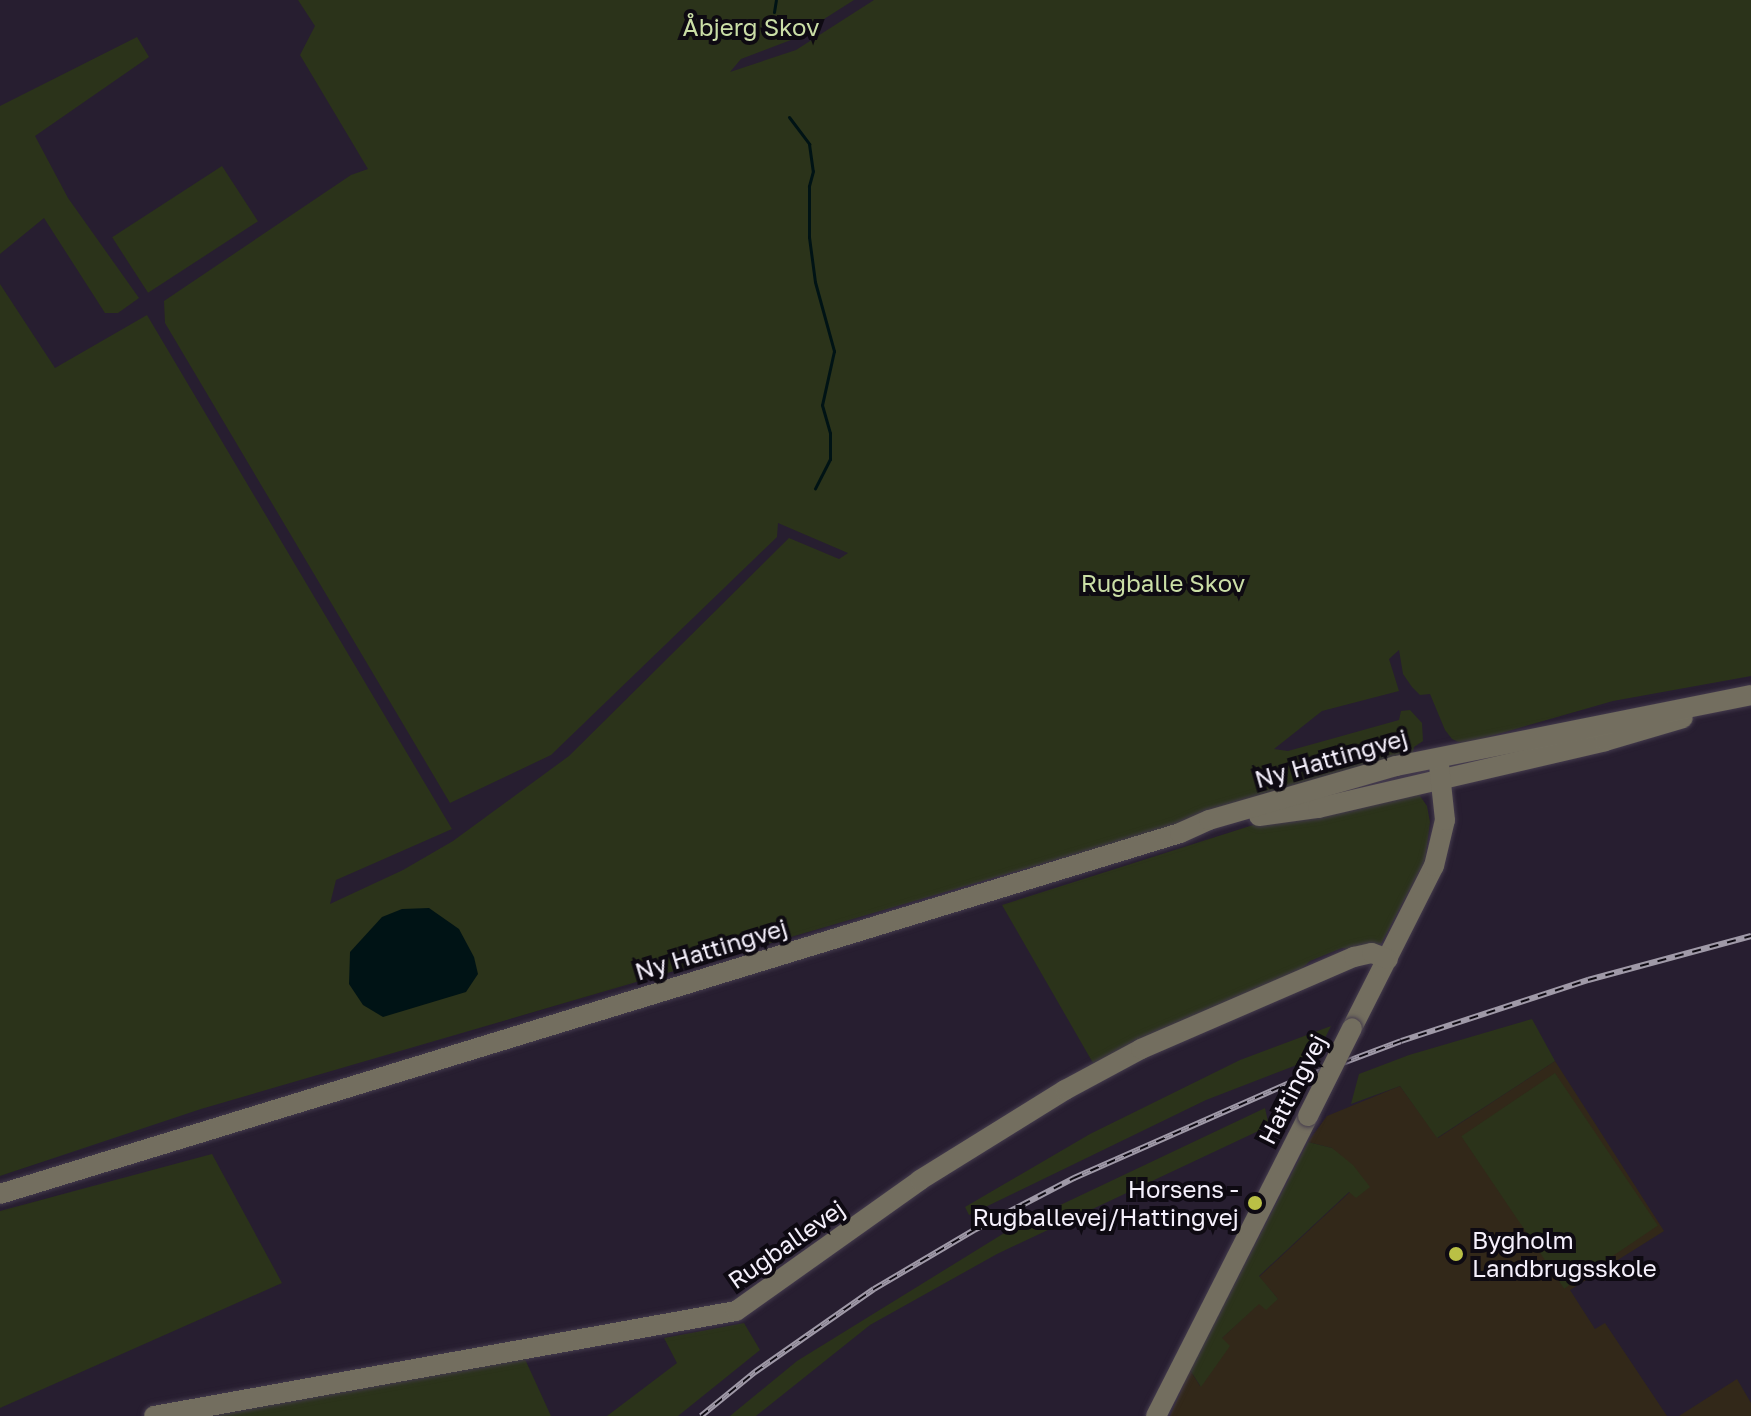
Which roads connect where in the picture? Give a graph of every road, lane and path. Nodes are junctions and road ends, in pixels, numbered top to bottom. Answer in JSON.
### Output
{"nodes":[{"id":1,"x":1751,"y":698,"type":"edge"},
{"id":2,"x":1597,"y":723,"type":"junction"},
{"id":3,"x":1437,"y":756,"type":"junction"},
{"id":4,"x":1441,"y":777,"type":"junction"},
{"id":5,"x":1180,"y":833,"type":"junction"},
{"id":6,"x":1388,"y":959,"type":"junction"},
{"id":7,"x":0,"y":1194,"type":"edge"},
{"id":8,"x":154,"y":1416,"type":"edge"},
{"id":9,"x":1156,"y":1416,"type":"edge"}],
"edges":[{"from":1,"to":2,"type":"street"},
{"from":1,"to":4,"type":"street"},
{"from":2,"to":3,"type":"street"},
{"from":2,"to":4,"type":"street"},
{"from":3,"to":4,"type":"street","name":"Hattingvej"},
{"from":3,"to":5,"type":"street","name":"Ny Hattingvej"},
{"from":4,"to":5,"type":"street"},
{"from":4,"to":6,"type":"street","name":"Hattingvej"},
{"from":5,"to":7,"type":"street","name":"Ny Hattingvej"},
{"from":6,"to":8,"type":"street","name":"Rugballevej"},
{"from":6,"to":9,"type":"street","name":"Hattingvej","bridge":true}]}
